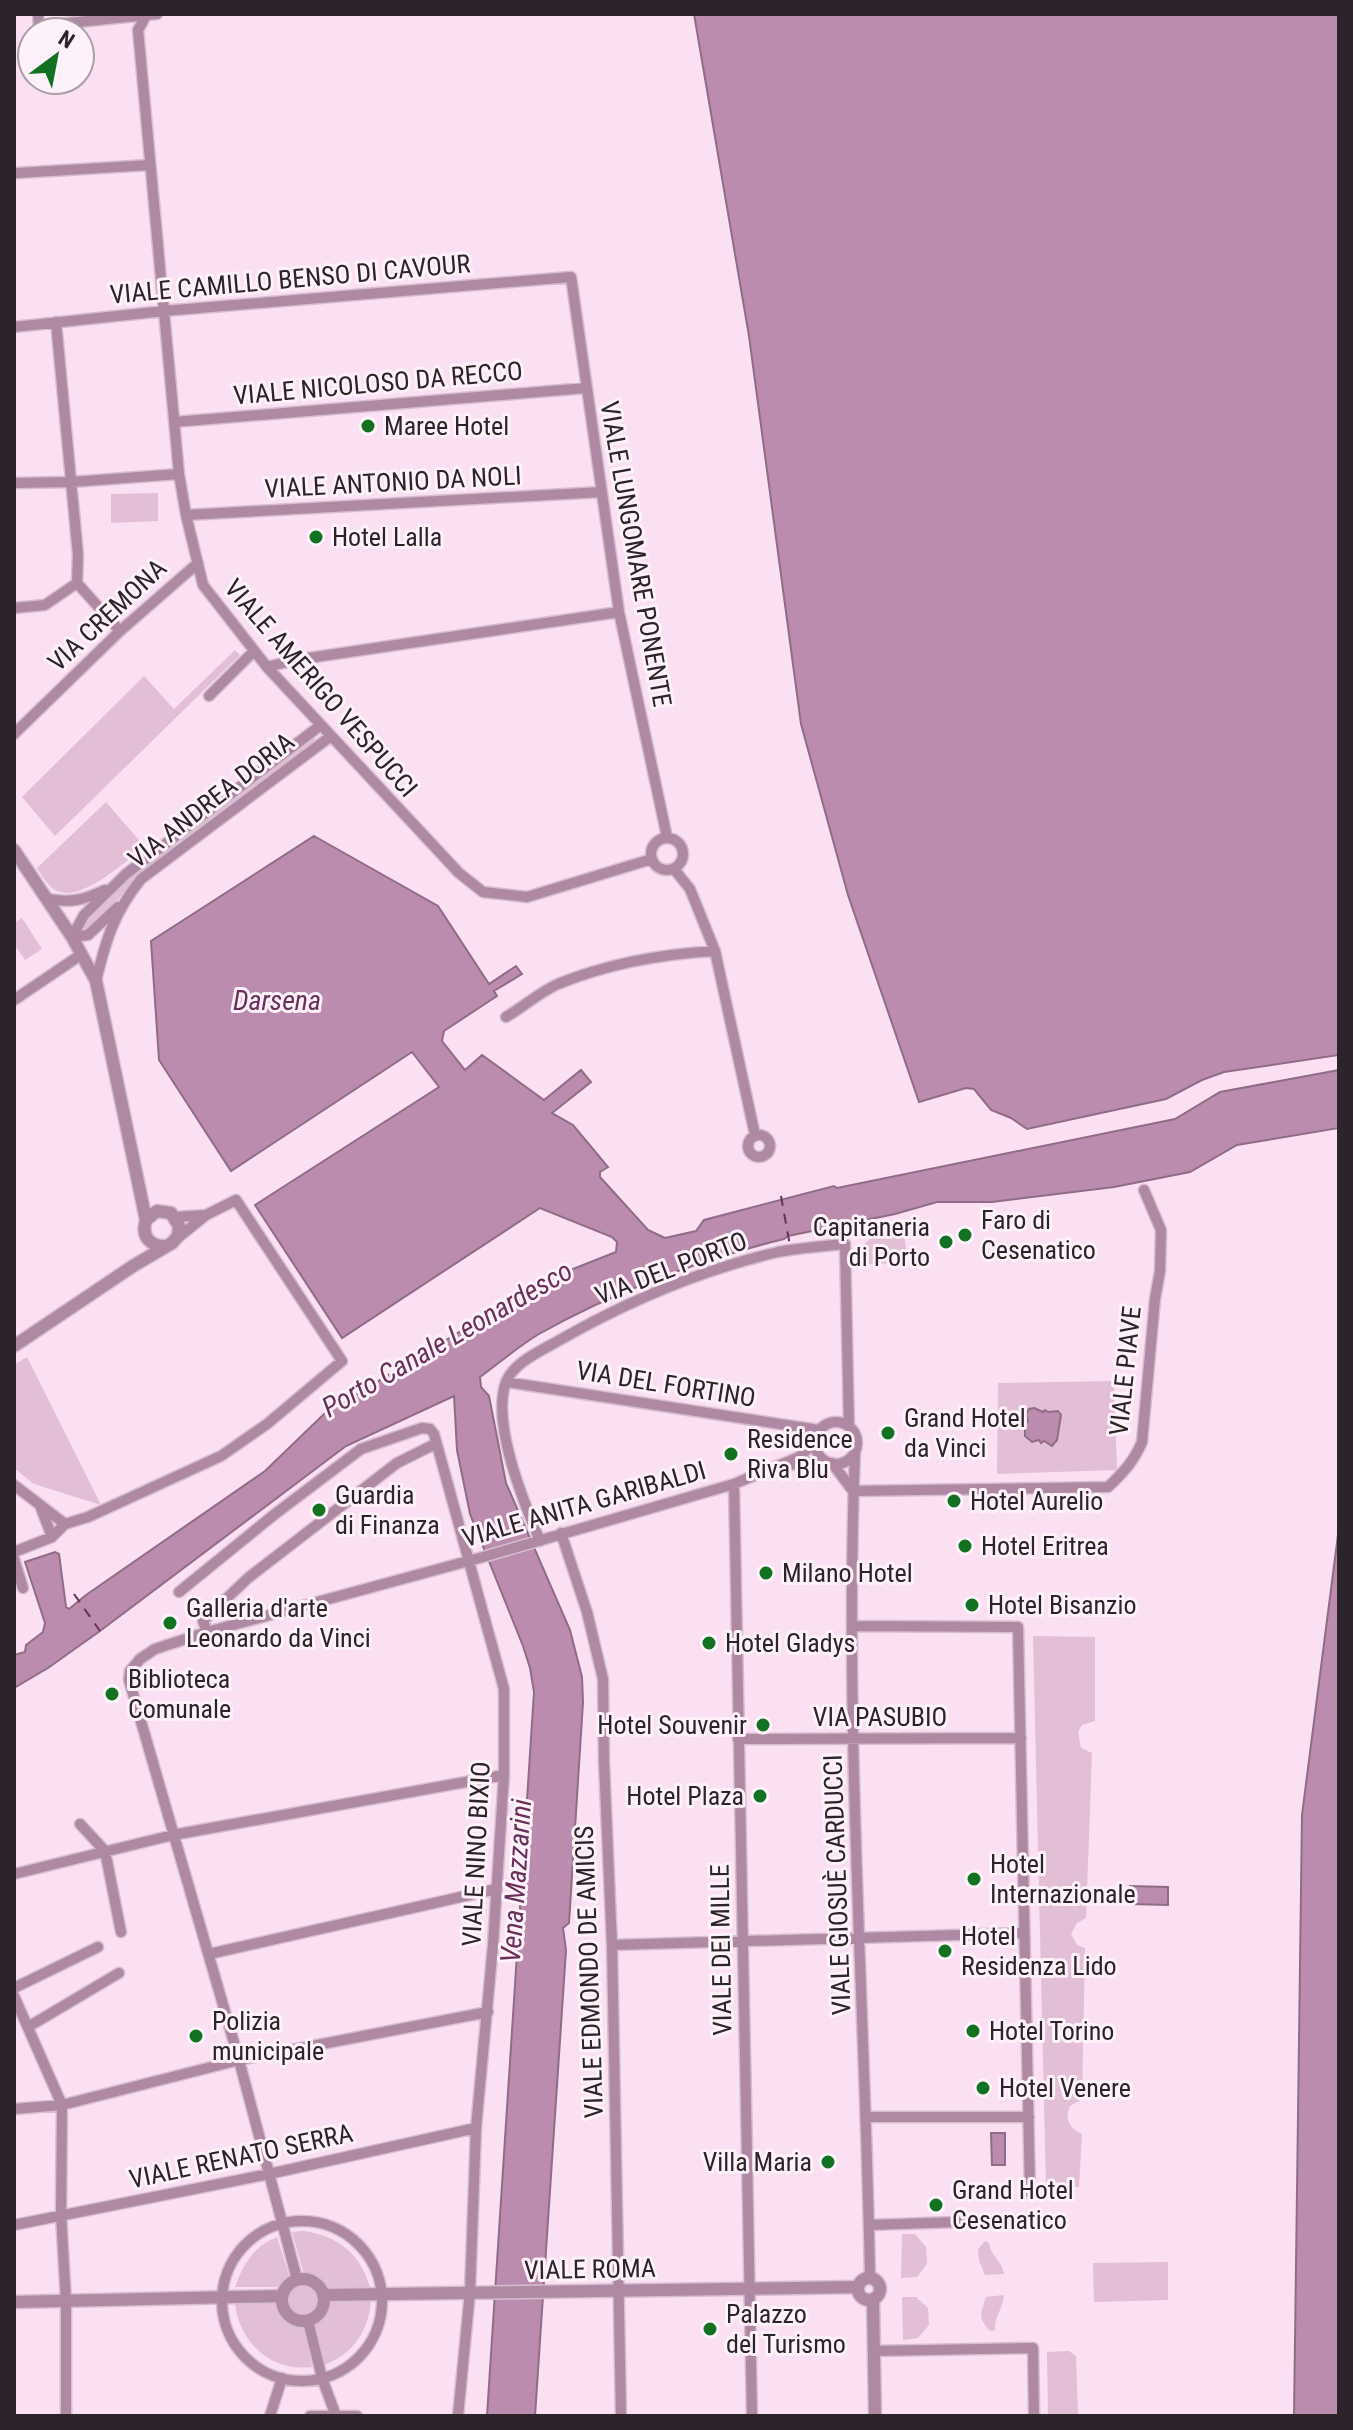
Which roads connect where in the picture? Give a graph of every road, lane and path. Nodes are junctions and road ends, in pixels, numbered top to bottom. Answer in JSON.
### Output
{"nodes":[{"id":1,"x":38,"y":14,"type":"edge"},
{"id":2,"x":150,"y":14,"type":"edge"},
{"id":3,"x":116,"y":16,"type":"edge"},
{"id":4,"x":150,"y":165,"type":"junction"},
{"id":5,"x":17,"y":173,"type":"dead end"},
{"id":6,"x":571,"y":277,"type":"joint"},
{"id":7,"x":164,"y":311,"type":"junction"},
{"id":8,"x":56,"y":322,"type":"junction"},
{"id":9,"x":14,"y":327,"type":"edge"},
{"id":10,"x":586,"y":388,"type":"junction"},
{"id":11,"x":174,"y":422,"type":"junction"},
{"id":12,"x":179,"y":474,"type":"junction"},
{"id":13,"x":71,"y":482,"type":"junction"},
{"id":14,"x":14,"y":483,"type":"edge"},
{"id":15,"x":602,"y":492,"type":"junction"},
{"id":16,"x":186,"y":515,"type":"junction"},
{"id":17,"x":198,"y":563,"type":"junction"},
{"id":18,"x":77,"y":583,"type":"junction"},
{"id":19,"x":14,"y":608,"type":"edge"},
{"id":20,"x":619,"y":612,"type":"junction"},
{"id":21,"x":120,"y":631,"type":"junction"},
{"id":22,"x":254,"y":651,"type":"junction"},
{"id":23,"x":267,"y":667,"type":"junction"},
{"id":24,"x":209,"y":696,"type":"dead end"},
{"id":25,"x":321,"y":725,"type":"junction"},
{"id":26,"x":14,"y":734,"type":"edge"},
{"id":27,"x":331,"y":736,"type":"junction"},
{"id":28,"x":173,"y":837,"type":"junction"},
{"id":29,"x":667,"y":837,"type":"junction"},
{"id":30,"x":181,"y":849,"type":"junction"},
{"id":31,"x":14,"y":850,"type":"edge"},
{"id":32,"x":652,"y":859,"type":"junction"},
{"id":33,"x":674,"y":869,"type":"junction"},
{"id":34,"x":111,"y":887,"type":"junction"},
{"id":35,"x":48,"y":899,"type":"junction"},
{"id":36,"x":122,"y":903,"type":"junction"},
{"id":37,"x":72,"y":937,"type":"junction"},
{"id":38,"x":715,"y":951,"type":"junction"},
{"id":39,"x":82,"y":954,"type":"junction"},
{"id":40,"x":96,"y":981,"type":"junction"},
{"id":41,"x":14,"y":1000,"type":"edge"},
{"id":42,"x":506,"y":1017,"type":"dead end"},
{"id":43,"x":755,"y":1135,"type":"dead end"},
{"id":44,"x":1144,"y":1190,"type":"dead end"},
{"id":45,"x":141,"y":1195,"type":"junction"},
{"id":46,"x":157,"y":1211,"type":"junction"},
{"id":47,"x":206,"y":1215,"type":"junction"},
{"id":48,"x":175,"y":1217,"type":"junction"},
{"id":49,"x":145,"y":1227,"type":"junction"},
{"id":50,"x":170,"y":1243,"type":"junction"},
{"id":51,"x":133,"y":1266,"type":"junction"},
{"id":52,"x":14,"y":1346,"type":"edge"},
{"id":53,"x":506,"y":1382,"type":"junction"},
{"id":54,"x":849,"y":1427,"type":"junction"},
{"id":55,"x":819,"y":1430,"type":"junction"},
{"id":56,"x":815,"y":1442,"type":"junction"},
{"id":57,"x":435,"y":1444,"type":"junction"},
{"id":58,"x":855,"y":1452,"type":"junction"},
{"id":59,"x":828,"y":1462,"type":"junction"},
{"id":60,"x":780,"y":1467,"type":"junction"},
{"id":61,"x":734,"y":1484,"type":"junction"},
{"id":62,"x":14,"y":1485,"type":"edge"},
{"id":63,"x":853,"y":1491,"type":"junction"},
{"id":64,"x":40,"y":1506,"type":"junction"},
{"id":65,"x":65,"y":1524,"type":"junction"},
{"id":66,"x":561,"y":1533,"type":"junction"},
{"id":67,"x":52,"y":1537,"type":"junction"},
{"id":68,"x":540,"y":1541,"type":"junction"},
{"id":69,"x":14,"y":1552,"type":"edge"},
{"id":70,"x":14,"y":1559,"type":"edge"},
{"id":71,"x":467,"y":1560,"type":"junction"},
{"id":72,"x":23,"y":1588,"type":"dead end"},
{"id":73,"x":179,"y":1592,"type":"dead end"},
{"id":74,"x":852,"y":1626,"type":"junction"},
{"id":75,"x":207,"y":1632,"type":"junction"},
{"id":76,"x":1021,"y":1738,"type":"junction"},
{"id":77,"x":738,"y":1739,"type":"junction"},
{"id":78,"x":854,"y":1739,"type":"junction"},
{"id":79,"x":504,"y":1775,"type":"junction"},
{"id":80,"x":80,"y":1824,"type":"dead end"},
{"id":81,"x":173,"y":1835,"type":"junction"},
{"id":82,"x":105,"y":1851,"type":"junction"},
{"id":83,"x":14,"y":1874,"type":"edge"},
{"id":84,"x":496,"y":1889,"type":"junction"},
{"id":85,"x":121,"y":1932,"type":"dead end"},
{"id":86,"x":1024,"y":1933,"type":"junction"},
{"id":87,"x":860,"y":1936,"type":"junction"},
{"id":88,"x":743,"y":1940,"type":"junction"},
{"id":89,"x":612,"y":1945,"type":"junction"},
{"id":90,"x":98,"y":1947,"type":"dead end"},
{"id":91,"x":209,"y":1954,"type":"junction"},
{"id":92,"x":119,"y":1973,"type":"dead end"},
{"id":93,"x":14,"y":1988,"type":"edge"},
{"id":94,"x":14,"y":1996,"type":"edge"},
{"id":95,"x":488,"y":2012,"type":"junction"},
{"id":96,"x":28,"y":2027,"type":"junction"},
{"id":97,"x":239,"y":2060,"type":"junction"},
{"id":98,"x":62,"y":2105,"type":"junction"},
{"id":99,"x":14,"y":2109,"type":"edge"},
{"id":100,"x":866,"y":2117,"type":"junction"},
{"id":101,"x":1029,"y":2117,"type":"junction"},
{"id":102,"x":476,"y":2128,"type":"junction"},
{"id":103,"x":269,"y":2174,"type":"junction"},
{"id":104,"x":1030,"y":2193,"type":"dead end"},
{"id":105,"x":61,"y":2214,"type":"junction"},
{"id":106,"x":1018,"y":2220,"type":"dead end"},
{"id":107,"x":282,"y":2223,"type":"junction"},
{"id":108,"x":14,"y":2225,"type":"edge"},
{"id":109,"x":869,"y":2225,"type":"junction"},
{"id":110,"x":870,"y":2278,"type":"junction"},
{"id":111,"x":297,"y":2279,"type":"junction"},
{"id":112,"x":857,"y":2287,"type":"junction"},
{"id":113,"x":749,"y":2288,"type":"junction"},
{"id":114,"x":620,"y":2290,"type":"junction"},
{"id":115,"x":475,"y":2292,"type":"junction"},
{"id":116,"x":382,"y":2293,"type":"junction"},
{"id":117,"x":323,"y":2295,"type":"junction"},
{"id":118,"x":223,"y":2296,"type":"junction"},
{"id":119,"x":282,"y":2296,"type":"junction"},
{"id":120,"x":873,"y":2299,"type":"junction"},
{"id":121,"x":66,"y":2301,"type":"junction"},
{"id":122,"x":14,"y":2302,"type":"edge"},
{"id":123,"x":308,"y":2321,"type":"junction"},
{"id":124,"x":875,"y":2351,"type":"junction"},
{"id":125,"x":282,"y":2378,"type":"junction"},
{"id":126,"x":322,"y":2378,"type":"junction"},
{"id":127,"x":66,"y":2416,"type":"edge"},
{"id":128,"x":270,"y":2416,"type":"edge"},
{"id":129,"x":310,"y":2416,"type":"edge"},
{"id":130,"x":336,"y":2416,"type":"edge"},
{"id":131,"x":357,"y":2416,"type":"edge"},
{"id":132,"x":458,"y":2416,"type":"edge"},
{"id":133,"x":621,"y":2416,"type":"edge"},
{"id":134,"x":752,"y":2416,"type":"edge"},
{"id":135,"x":875,"y":2416,"type":"edge"},
{"id":136,"x":1034,"y":2416,"type":"edge"}],
"edges":[{"from":1,"to":3,"type":"street"},
{"from":2,"to":3,"type":"street"},
{"from":2,"to":4,"type":"street","name":"VIALE AMERIGO VESPUCCI"},
{"from":4,"to":5,"type":"street"},
{"from":4,"to":7,"type":"street","name":"VIALE AMERIGO VESPUCCI"},
{"from":6,"to":7,"type":"street","name":"VIALE CAMILLO BENSO DI CAVOUR"},
{"from":6,"to":10,"type":"street","name":"VIALE LUNGOMARE PONENTE"},
{"from":7,"to":8,"type":"street","name":"VIALE CAMILLO BENSO DI CAVOUR"},
{"from":7,"to":11,"type":"street","name":"VIALE AMERIGO VESPUCCI"},
{"from":8,"to":9,"type":"street","name":"VIALE CAMILLO BENSO DI CAVOUR"},
{"from":8,"to":13,"type":"street"},
{"from":10,"to":11,"type":"street","name":"VIALE NICOLOSO DA RECCO"},
{"from":10,"to":15,"type":"street","name":"VIALE LUNGOMARE PONENTE"},
{"from":11,"to":12,"type":"street","name":"VIALE AMERIGO VESPUCCI"},
{"from":12,"to":13,"type":"street"},
{"from":12,"to":16,"type":"street","name":"VIALE AMERIGO VESPUCCI"},
{"from":13,"to":14,"type":"street"},
{"from":13,"to":18,"type":"street"},
{"from":15,"to":16,"type":"street","name":"VIALE ANTONIO DA NOLI"},
{"from":15,"to":20,"type":"street","name":"VIALE LUNGOMARE PONENTE"},
{"from":16,"to":17,"type":"street","name":"VIALE AMERIGO VESPUCCI"},
{"from":17,"to":21,"type":"street","name":"VIA CREMONA"},
{"from":17,"to":22,"type":"street","name":"VIALE AMERIGO VESPUCCI"},
{"from":18,"to":19,"type":"street"},
{"from":18,"to":21,"type":"street"},
{"from":20,"to":23,"type":"street"},
{"from":20,"to":29,"type":"street","name":"VIALE LUNGOMARE PONENTE"},
{"from":21,"to":26,"type":"street","name":"VIA CREMONA"},
{"from":22,"to":23,"type":"street","name":"VIALE AMERIGO VESPUCCI"},
{"from":22,"to":24,"type":"street"},
{"from":23,"to":25,"type":"street","name":"VIALE AMERIGO VESPUCCI"},
{"from":25,"to":27,"type":"street","name":"VIALE AMERIGO VESPUCCI"},
{"from":25,"to":28,"type":"street","name":"VIA ANDREA DORIA"},
{"from":27,"to":30,"type":"street","name":"VIA ANDREA DORIA"},
{"from":27,"to":32,"type":"street","name":"VIALE AMERIGO VESPUCCI"},
{"from":28,"to":30,"type":"street"},
{"from":28,"to":34,"type":"street","name":"VIA ANDREA DORIA"},
{"from":29,"to":32,"type":"street"},
{"from":29,"to":33,"type":"street","name":"VIALE LUNGOMARE PONENTE"},
{"from":30,"to":36,"type":"street","name":"VIA ANDREA DORIA"},
{"from":31,"to":35,"type":"street"},
{"from":32,"to":33,"type":"street"},
{"from":33,"to":38,"type":"street","name":"VIALE LUNGOMARE PONENTE"},
{"from":34,"to":35,"type":"street","name":"VIA ANDREA DORIA"},
{"from":34,"to":37,"type":"street","name":"VIA ANDREA DORIA"},
{"from":35,"to":37,"type":"street"},
{"from":36,"to":37,"type":"street","name":"VIA ANDREA DORIA"},
{"from":36,"to":40,"type":"street","name":"VIA ANDREA DORIA"},
{"from":37,"to":39,"type":"street"},
{"from":38,"to":42,"type":"street"},
{"from":38,"to":43,"type":"street","name":"VIALE LUNGOMARE PONENTE"},
{"from":39,"to":40,"type":"street"},
{"from":39,"to":41,"type":"street"},
{"from":40,"to":45,"type":"street"},
{"from":44,"to":63,"type":"street","name":"VIALE PIAVE"},
{"from":45,"to":46,"type":"street"},
{"from":45,"to":49,"type":"street"},
{"from":46,"to":48,"type":"street"},
{"from":46,"to":49,"type":"street"},
{"from":47,"to":48,"type":"street"},
{"from":47,"to":50,"type":"street"},
{"from":47,"to":65,"type":"street"},
{"from":48,"to":50,"type":"street"},
{"from":49,"to":50,"type":"street"},
{"from":49,"to":51,"type":"street"},
{"from":50,"to":51,"type":"street"},
{"from":51,"to":52,"type":"street"},
{"from":53,"to":54,"type":"street","name":"VIA DEL PORTO"},
{"from":53,"to":55,"type":"street","name":"VIA DEL FORTINO"},
{"from":53,"to":68,"type":"street"},
{"from":54,"to":55,"type":"street"},
{"from":54,"to":58,"type":"street"},
{"from":55,"to":56,"type":"street"},
{"from":56,"to":59,"type":"street"},
{"from":56,"to":60,"type":"street","name":"VIALE ANITA GARIBALDI"},
{"from":57,"to":71,"type":"street","name":"VIALE NINO BIXIO"},
{"from":57,"to":73,"type":"street","name":"VIALE NINO BIXIO"},
{"from":57,"to":75,"type":"street"},
{"from":58,"to":59,"type":"street"},
{"from":58,"to":63,"type":"street","name":"VIALE GIOSUÈ CARDUCCI"},
{"from":59,"to":60,"type":"street","name":"VIALE ANITA GARIBALDI"},
{"from":59,"to":63,"type":"street"},
{"from":60,"to":61,"type":"street","name":"VIALE ANITA GARIBALDI"},
{"from":61,"to":66,"type":"street","name":"VIALE ANITA GARIBALDI"},
{"from":61,"to":77,"type":"street","name":"VIALE DEI MILLE"},
{"from":62,"to":64,"type":"street"},
{"from":63,"to":74,"type":"street","name":"VIALE GIOSUÈ CARDUCCI"},
{"from":64,"to":65,"type":"street"},
{"from":64,"to":67,"type":"street"},
{"from":65,"to":67,"type":"street"},
{"from":66,"to":68,"type":"street","name":"VIALE ANITA GARIBALDI"},
{"from":66,"to":89,"type":"street","name":"VIALE EDMONDO DE AMICIS"},
{"from":67,"to":69,"type":"street"},
{"from":68,"to":71,"type":"street","name":"VIALE ANITA GARIBALDI"},
{"from":70,"to":72,"type":"street"},
{"from":71,"to":75,"type":"street","name":"VIALE ANITA GARIBALDI"},
{"from":71,"to":79,"type":"street","name":"VIALE NINO BIXIO"},
{"from":74,"to":76,"type":"street"},
{"from":74,"to":78,"type":"street","name":"VIALE GIOSUÈ CARDUCCI"},
{"from":75,"to":81,"type":"street","name":"VIALE ANITA GARIBALDI"},
{"from":76,"to":78,"type":"street","name":"VIA PASUBIO"},
{"from":76,"to":86,"type":"street"},
{"from":77,"to":78,"type":"street","name":"VIA PASUBIO"},
{"from":77,"to":88,"type":"street","name":"VIALE DEI MILLE"},
{"from":78,"to":87,"type":"street","name":"VIALE GIOSUÈ CARDUCCI"},
{"from":79,"to":81,"type":"street"},
{"from":79,"to":84,"type":"street","name":"VIALE NINO BIXIO"},
{"from":80,"to":82,"type":"street"},
{"from":81,"to":82,"type":"street"},
{"from":81,"to":91,"type":"street"},
{"from":82,"to":83,"type":"street"},
{"from":82,"to":85,"type":"street"},
{"from":84,"to":91,"type":"street"},
{"from":84,"to":95,"type":"street","name":"VIALE NINO BIXIO"},
{"from":86,"to":87,"type":"street"},
{"from":86,"to":101,"type":"street"},
{"from":87,"to":88,"type":"street"},
{"from":87,"to":100,"type":"street","name":"VIALE GIOSUÈ CARDUCCI"},
{"from":88,"to":89,"type":"street"},
{"from":88,"to":113,"type":"street","name":"VIALE DEI MILLE"},
{"from":89,"to":114,"type":"street","name":"VIALE EDMONDO DE AMICIS"},
{"from":90,"to":93,"type":"street"},
{"from":91,"to":97,"type":"street"},
{"from":92,"to":96,"type":"street"},
{"from":94,"to":96,"type":"street"},
{"from":95,"to":97,"type":"street"},
{"from":95,"to":102,"type":"street","name":"VIALE NINO BIXIO"},
{"from":96,"to":98,"type":"street"},
{"from":97,"to":98,"type":"street"},
{"from":97,"to":103,"type":"street"},
{"from":98,"to":99,"type":"street"},
{"from":98,"to":105,"type":"street"},
{"from":100,"to":101,"type":"street"},
{"from":100,"to":109,"type":"street","name":"VIALE GIOSUÈ CARDUCCI"},
{"from":101,"to":104,"type":"street"},
{"from":102,"to":103,"type":"street","name":"VIALE RENATO SERRA"},
{"from":102,"to":115,"type":"street","name":"VIALE NINO BIXIO"},
{"from":103,"to":105,"type":"street","name":"VIALE RENATO SERRA"},
{"from":103,"to":107,"type":"street"},
{"from":105,"to":108,"type":"street","name":"VIALE RENATO SERRA"},
{"from":105,"to":121,"type":"street"},
{"from":106,"to":109,"type":"street"},
{"from":107,"to":111,"type":"street"},
{"from":107,"to":116,"type":"street"},
{"from":107,"to":118,"type":"street"},
{"from":109,"to":110,"type":"street","name":"VIALE GIOSUÈ CARDUCCI"},
{"from":110,"to":112,"type":"street"},
{"from":110,"to":120,"type":"street"},
{"from":111,"to":117,"type":"street"},
{"from":111,"to":119,"type":"street"},
{"from":112,"to":113,"type":"street","name":"VIALE ROMA"},
{"from":112,"to":120,"type":"street"},
{"from":113,"to":114,"type":"street","name":"VIALE ROMA"},
{"from":113,"to":134,"type":"street","name":"VIALE DEI MILLE"},
{"from":114,"to":115,"type":"street","name":"VIALE ROMA"},
{"from":114,"to":133,"type":"street","name":"VIALE EDMONDO DE AMICIS"},
{"from":115,"to":116,"type":"street","name":"VIALE ROMA"},
{"from":115,"to":132,"type":"street","name":"VIALE NINO BIXIO"},
{"from":116,"to":117,"type":"street","name":"VIALE ROMA"},
{"from":116,"to":126,"type":"street"},
{"from":117,"to":123,"type":"street"},
{"from":118,"to":119,"type":"street"},
{"from":118,"to":121,"type":"street"},
{"from":118,"to":125,"type":"street"},
{"from":119,"to":123,"type":"street"},
{"from":120,"to":124,"type":"street"},
{"from":121,"to":122,"type":"street"},
{"from":121,"to":127,"type":"street"},
{"from":123,"to":126,"type":"street"},
{"from":124,"to":135,"type":"street"},
{"from":124,"to":136,"type":"street"},
{"from":125,"to":126,"type":"street"},
{"from":125,"to":128,"type":"street"},
{"from":126,"to":130,"type":"street"},
{"from":129,"to":130,"type":"street"},
{"from":130,"to":131,"type":"street"}]}
